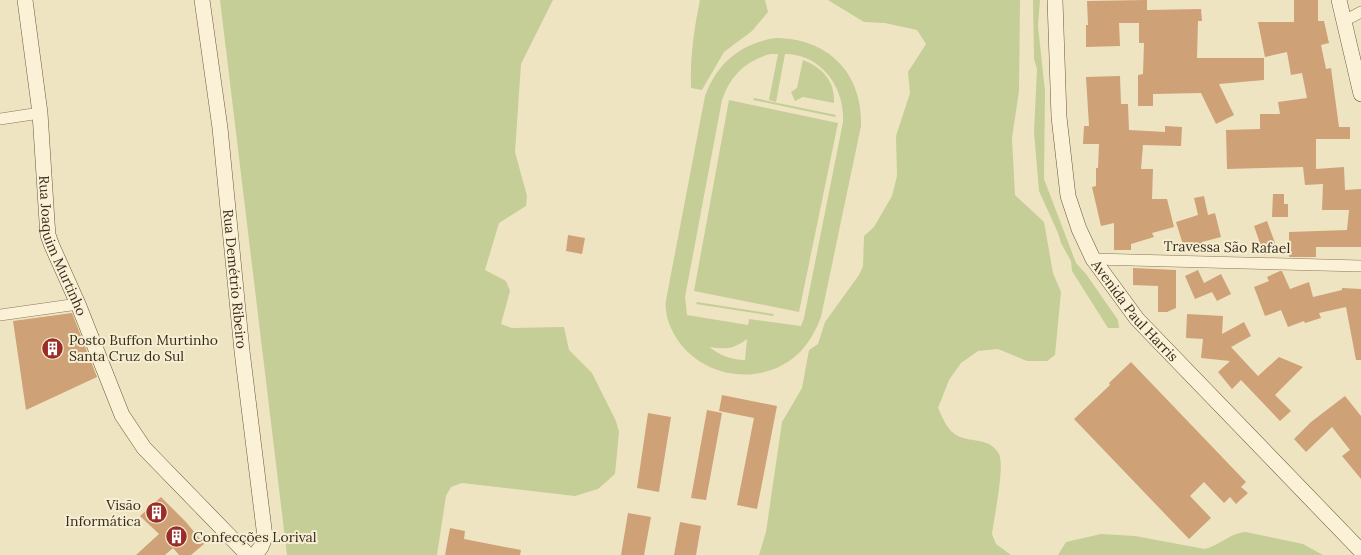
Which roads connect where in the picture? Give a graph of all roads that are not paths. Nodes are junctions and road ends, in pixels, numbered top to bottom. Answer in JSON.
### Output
{"nodes":[{"id":1,"x":25,"y":0,"type":"edge"},
{"id":2,"x":202,"y":0,"type":"edge"},
{"id":3,"x":1055,"y":0,"type":"edge"},
{"id":4,"x":1339,"y":0,"type":"edge"},
{"id":5,"x":1361,"y":12,"type":"edge"},
{"id":6,"x":1344,"y":21,"type":"junction"},
{"id":7,"x":1361,"y":94,"type":"edge"},
{"id":8,"x":40,"y":113,"type":"junction"},
{"id":9,"x":0,"y":119,"type":"edge"},
{"id":10,"x":1093,"y":259,"type":"junction"},
{"id":11,"x":1361,"y":266,"type":"edge"},
{"id":12,"x":78,"y":304,"type":"junction"},
{"id":13,"x":0,"y":315,"type":"edge"},
{"id":14,"x":1361,"y":551,"type":"edge"},
{"id":15,"x":248,"y":555,"type":"edge"},
{"id":16,"x":255,"y":555,"type":"edge"}],
"edges":[{"from":1,"to":8,"type":"main road","name":"Rua Joaquim Murtinho"},
{"from":2,"to":16,"type":"main road","name":"Rua Demétrio Ribeiro"},
{"from":3,"to":10,"type":"main road","name":"Avenida Paul Harris"},
{"from":4,"to":6,"type":"main road"},
{"from":5,"to":6,"type":"street"},
{"from":6,"to":7,"type":"main road"},
{"from":8,"to":9,"type":"street"},
{"from":8,"to":12,"type":"main road","name":"Rua Joaquim Murtinho"},
{"from":10,"to":11,"type":"street","name":"Travessa São Rafael"},
{"from":10,"to":14,"type":"main road","name":"Avenida Paul Harris"},
{"from":12,"to":13,"type":"street"},
{"from":12,"to":15,"type":"main road","name":"Rua Joaquim Murtinho"}]}
